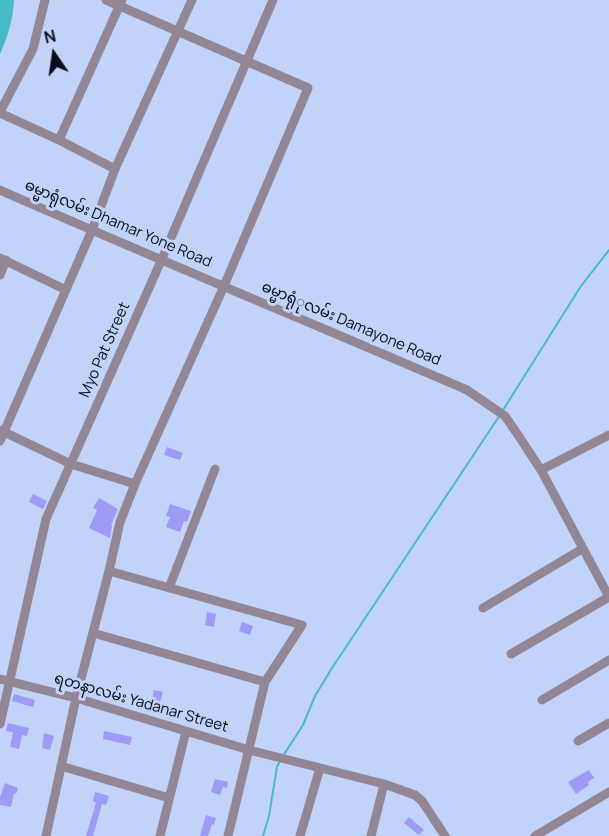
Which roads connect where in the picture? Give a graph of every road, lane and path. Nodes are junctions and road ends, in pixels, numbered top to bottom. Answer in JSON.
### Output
{"nodes":[{"id":1,"x":45,"y":0,"type":"edge"},
{"id":2,"x":106,"y":0,"type":"edge"},
{"id":3,"x":192,"y":0,"type":"edge"},
{"id":4,"x":273,"y":0,"type":"edge"},
{"id":5,"x":121,"y":3,"type":"edge"},
{"id":6,"x":179,"y":31,"type":"junction"},
{"id":7,"x":246,"y":62,"type":"junction"},
{"id":8,"x":0,"y":112,"type":"edge"},
{"id":9,"x":59,"y":140,"type":"junction"},
{"id":10,"x":115,"y":169,"type":"junction"},
{"id":11,"x":0,"y":190,"type":"edge"},
{"id":12,"x":92,"y":230,"type":"junction"},
{"id":13,"x":3,"y":259,"type":"edge"},
{"id":14,"x":160,"y":261,"type":"junction"},
{"id":15,"x":0,"y":275,"type":"edge"},
{"id":16,"x":224,"y":286,"type":"junction"},
{"id":17,"x":66,"y":290,"type":"junction"},
{"id":18,"x":2,"y":430,"type":"edge"},
{"id":19,"x":609,"y":435,"type":"edge"},
{"id":20,"x":0,"y":441,"type":"edge"},
{"id":21,"x":71,"y":464,"type":"junction"},
{"id":22,"x":215,"y":469,"type":"dead end"},
{"id":23,"x":541,"y":471,"type":"junction"},
{"id":24,"x":135,"y":484,"type":"junction"},
{"id":25,"x":582,"y":549,"type":"junction"},
{"id":26,"x":110,"y":571,"type":"junction"},
{"id":27,"x":170,"y":588,"type":"junction"},
{"id":28,"x":609,"y":597,"type":"edge"},
{"id":29,"x":483,"y":608,"type":"dead end"},
{"id":30,"x":93,"y":633,"type":"junction"},
{"id":31,"x":511,"y":654,"type":"dead end"},
{"id":32,"x":609,"y":660,"type":"edge"},
{"id":33,"x":0,"y":679,"type":"edge"},
{"id":34,"x":10,"y":681,"type":"junction"},
{"id":35,"x":265,"y":682,"type":"junction"},
{"id":36,"x":76,"y":698,"type":"junction"},
{"id":37,"x":542,"y":700,"type":"dead end"},
{"id":38,"x":609,"y":723,"type":"edge"},
{"id":39,"x":0,"y":724,"type":"edge"},
{"id":40,"x":186,"y":731,"type":"junction"},
{"id":41,"x":578,"y":741,"type":"dead end"},
{"id":42,"x":249,"y":750,"type":"junction"},
{"id":43,"x":61,"y":766,"type":"junction"},
{"id":44,"x":320,"y":768,"type":"junction"},
{"id":45,"x":384,"y":784,"type":"junction"},
{"id":46,"x":609,"y":792,"type":"edge"},
{"id":47,"x":169,"y":798,"type":"junction"},
{"id":48,"x":45,"y":836,"type":"edge"},
{"id":49,"x":160,"y":836,"type":"edge"},
{"id":50,"x":228,"y":836,"type":"edge"},
{"id":51,"x":300,"y":836,"type":"edge"},
{"id":52,"x":371,"y":836,"type":"edge"},
{"id":53,"x":445,"y":836,"type":"edge"},
{"id":54,"x":535,"y":836,"type":"edge"}],
"edges":[{"from":1,"to":8,"type":"street"},
{"from":2,"to":5,"type":"street"},
{"from":3,"to":6,"type":"street"},
{"from":4,"to":7,"type":"street","name":"Myo Pat Street"},
{"from":5,"to":6,"type":"street"},
{"from":5,"to":9,"type":"street"},
{"from":6,"to":7,"type":"street"},
{"from":6,"to":10,"type":"street"},
{"from":7,"to":14,"type":"street","name":"Myo Pat Street"},
{"from":7,"to":16,"type":"street"},
{"from":8,"to":9,"type":"street"},
{"from":9,"to":10,"type":"street"},
{"from":10,"to":12,"type":"street"},
{"from":11,"to":12,"type":"street","name":"ဓမ္မာရုံလမ်း Dhamar Yone Road"},
{"from":12,"to":14,"type":"street","name":"ဓမ္မာရုံလမ်း Dhamar Yone Road"},
{"from":12,"to":17,"type":"street"},
{"from":13,"to":15,"type":"street"},
{"from":13,"to":17,"type":"street"},
{"from":14,"to":16,"type":"street","name":"ဓမ္မာရုံလမ်း Dhamar Yone Road"},
{"from":14,"to":21,"type":"street","name":"Myo Pat Street"},
{"from":16,"to":23,"type":"street","name":"ဓမ္မာရုံုလမ်း Damayone Road"},
{"from":16,"to":24,"type":"street"},
{"from":17,"to":18,"type":"street"},
{"from":18,"to":20,"type":"street"},
{"from":18,"to":21,"type":"street"},
{"from":19,"to":23,"type":"street"},
{"from":21,"to":24,"type":"street"},
{"from":21,"to":34,"type":"street","name":"Myo Pat Street"},
{"from":22,"to":27,"type":"street"},
{"from":23,"to":25,"type":"street"},
{"from":24,"to":26,"type":"street"},
{"from":25,"to":28,"type":"street"},
{"from":25,"to":29,"type":"street"},
{"from":26,"to":27,"type":"street"},
{"from":26,"to":30,"type":"street"},
{"from":27,"to":35,"type":"street"},
{"from":28,"to":31,"type":"street"},
{"from":30,"to":35,"type":"street"},
{"from":30,"to":36,"type":"street"},
{"from":32,"to":37,"type":"street"},
{"from":33,"to":34,"type":"street","name":"ရတနာလမ်း Yadanar Street"},
{"from":34,"to":36,"type":"street","name":"ရတနာလမ်း Yadanar Street"},
{"from":34,"to":39,"type":"street","name":"Myo Pat Street"},
{"from":35,"to":42,"type":"street"},
{"from":36,"to":40,"type":"street","name":"ရတနာလမ်း Yadanar Street"},
{"from":36,"to":43,"type":"street"},
{"from":38,"to":41,"type":"street"},
{"from":40,"to":42,"type":"street","name":"ရတနာလမ်း Yadanar Street"},
{"from":40,"to":47,"type":"street"},
{"from":42,"to":44,"type":"street","name":"ရတနာလမ်း Yadanar Street"},
{"from":42,"to":50,"type":"street"},
{"from":43,"to":47,"type":"street"},
{"from":43,"to":48,"type":"street"},
{"from":44,"to":45,"type":"street"},
{"from":44,"to":51,"type":"street"},
{"from":45,"to":52,"type":"street"},
{"from":45,"to":53,"type":"street"},
{"from":46,"to":54,"type":"street"},
{"from":47,"to":49,"type":"street"}]}
